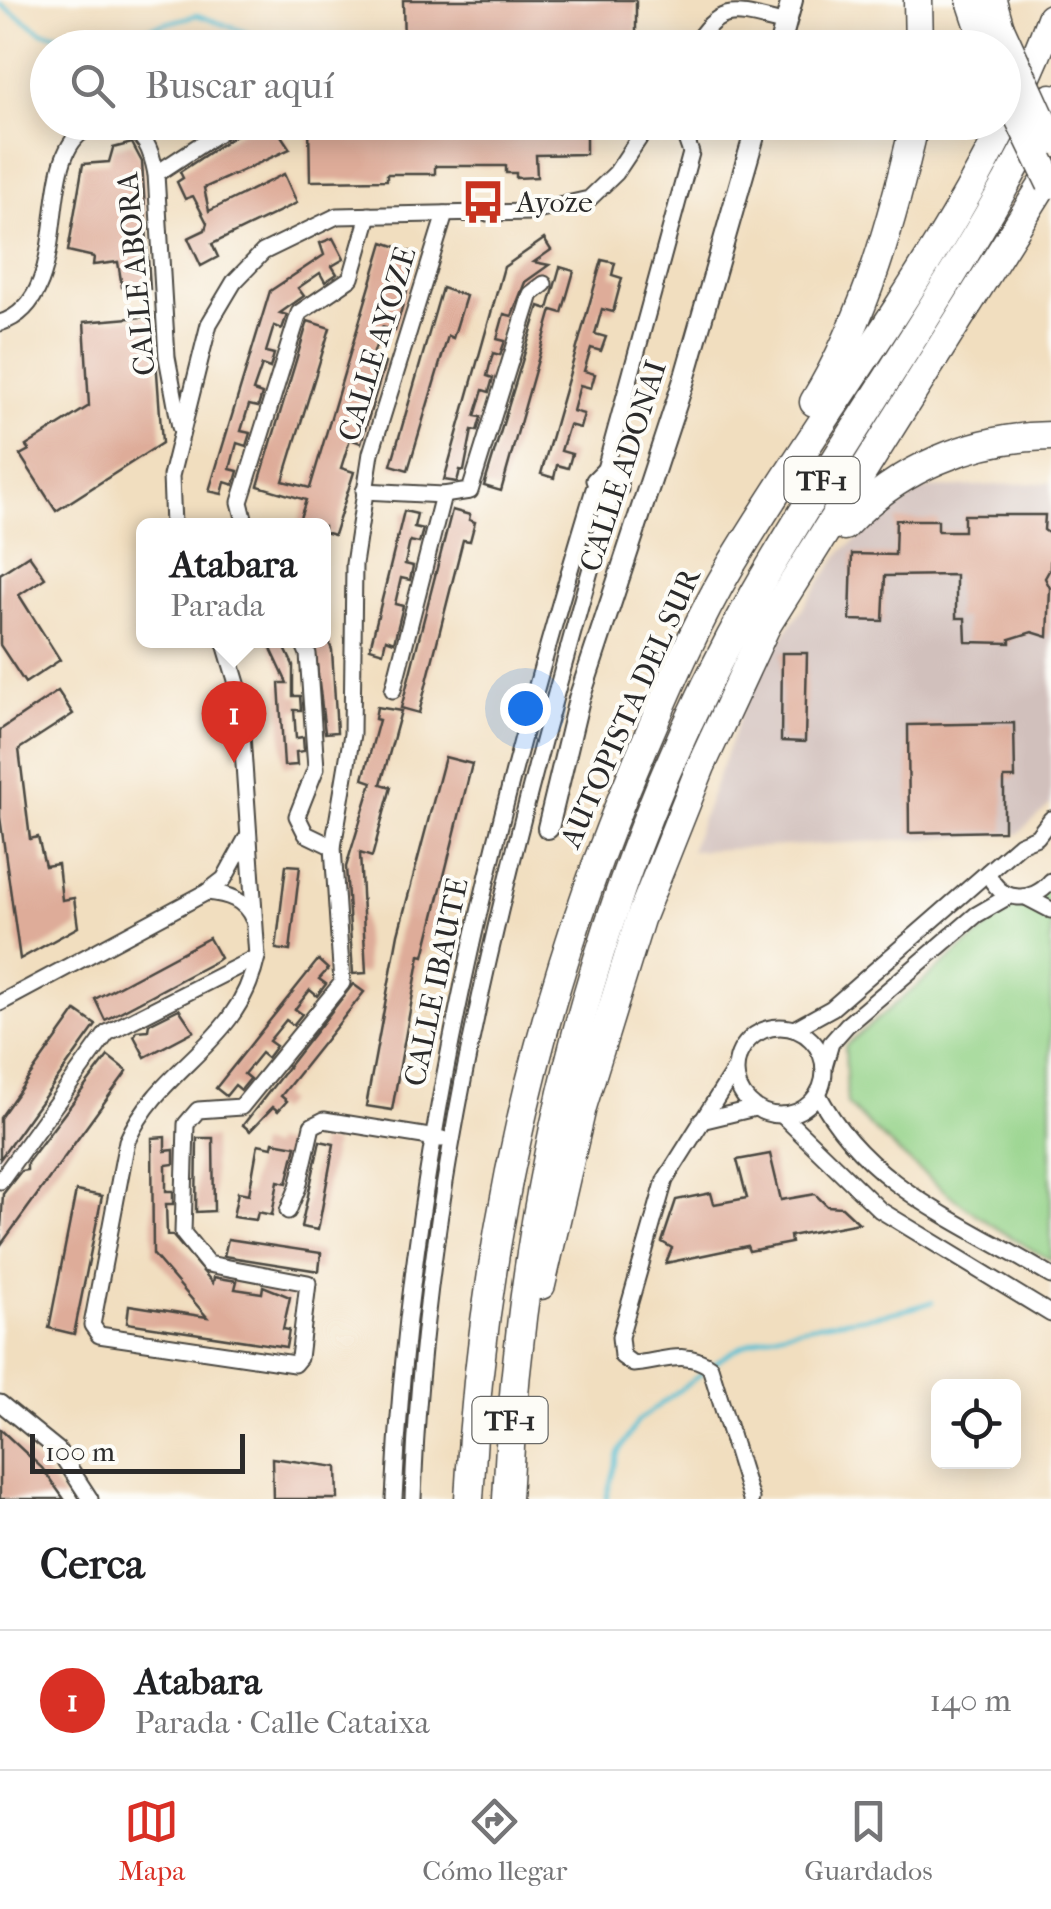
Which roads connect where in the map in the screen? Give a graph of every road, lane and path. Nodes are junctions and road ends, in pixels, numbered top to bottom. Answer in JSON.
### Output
{"nodes":[{"id":1,"x":792,"y":0,"type":"edge"},
{"id":2,"x":918,"y":0,"type":"edge"},
{"id":3,"x":972,"y":0,"type":"edge"},
{"id":4,"x":992,"y":0,"type":"edge"},
{"id":5,"x":1051,"y":18,"type":"edge"},
{"id":6,"x":786,"y":24,"type":"junction"},
{"id":7,"x":703,"y":30,"type":"edge"},
{"id":8,"x":784,"y":30,"type":"edge"},
{"id":9,"x":919,"y":30,"type":"edge"},
{"id":10,"x":986,"y":30,"type":"edge"},
{"id":11,"x":991,"y":30,"type":"edge"},
{"id":12,"x":1021,"y":90,"type":"edge"},
{"id":13,"x":1021,"y":90,"type":"edge"},
{"id":14,"x":1051,"y":98,"type":"edge"},
{"id":15,"x":1021,"y":125,"type":"edge"},
{"id":16,"x":75,"y":140,"type":"edge"},
{"id":17,"x":145,"y":140,"type":"edge"},
{"id":18,"x":207,"y":140,"type":"edge"},
{"id":19,"x":638,"y":140,"type":"edge"},
{"id":20,"x":687,"y":140,"type":"edge"},
{"id":21,"x":753,"y":140,"type":"edge"},
{"id":22,"x":912,"y":140,"type":"edge"},
{"id":23,"x":997,"y":140,"type":"edge"},
{"id":24,"x":1051,"y":140,"type":"edge"},
{"id":25,"x":156,"y":174,"type":"junction"},
{"id":26,"x":1047,"y":184,"type":"edge"},
{"id":27,"x":369,"y":214,"type":"junction"},
{"id":28,"x":445,"y":214,"type":"junction"},
{"id":29,"x":544,"y":284,"type":"dead end"},
{"id":30,"x":0,"y":322,"type":"edge"},
{"id":31,"x":182,"y":436,"type":"junction"},
{"id":32,"x":1051,"y":436,"type":"edge"},
{"id":33,"x":605,"y":470,"type":"junction"},
{"id":34,"x":594,"y":488,"type":"junction"},
{"id":35,"x":364,"y":491,"type":"junction"},
{"id":36,"x":443,"y":495,"type":"junction"},
{"id":37,"x":611,"y":497,"type":"junction"},
{"id":38,"x":173,"y":518,"type":"edge"},
{"id":39,"x":244,"y":518,"type":"edge"},
{"id":40,"x":730,"y":566,"type":"junction"},
{"id":41,"x":766,"y":626,"type":"junction"},
{"id":42,"x":226,"y":648,"type":"edge"},
{"id":43,"x":305,"y":648,"type":"edge"},
{"id":44,"x":393,"y":690,"type":"dead end"},
{"id":45,"x":524,"y":732,"type":"junction"},
{"id":46,"x":543,"y":737,"type":"junction"},
{"id":47,"x":501,"y":814,"type":"junction"},
{"id":48,"x":1051,"y":819,"type":"edge"},
{"id":49,"x":521,"y":820,"type":"junction"},
{"id":50,"x":548,"y":828,"type":"dead end"},
{"id":51,"x":248,"y":831,"type":"junction"},
{"id":52,"x":1044,"y":839,"type":"edge"},
{"id":53,"x":333,"y":847,"type":"junction"},
{"id":54,"x":988,"y":872,"type":"junction"},
{"id":55,"x":1051,"y":881,"type":"edge"},
{"id":56,"x":207,"y":892,"type":"junction"},
{"id":57,"x":1010,"y":896,"type":"junction"},
{"id":58,"x":1028,"y":898,"type":"junction"},
{"id":59,"x":1051,"y":910,"type":"edge"},
{"id":60,"x":257,"y":927,"type":"junction"},
{"id":61,"x":257,"y":956,"type":"junction"},
{"id":62,"x":0,"y":1003,"type":"edge"},
{"id":63,"x":794,"y":1029,"type":"junction"},
{"id":64,"x":824,"y":1066,"type":"junction"},
{"id":65,"x":735,"y":1069,"type":"junction"},
{"id":66,"x":818,"y":1094,"type":"junction"},
{"id":67,"x":756,"y":1108,"type":"junction"},
{"id":68,"x":782,"y":1115,"type":"junction"},
{"id":69,"x":701,"y":1121,"type":"junction"},
{"id":70,"x":432,"y":1138,"type":"junction"},
{"id":71,"x":451,"y":1141,"type":"junction"},
{"id":72,"x":0,"y":1181,"type":"edge"},
{"id":73,"x":288,"y":1211,"type":"dead end"},
{"id":74,"x":1051,"y":1276,"type":"edge"},
{"id":75,"x":1051,"y":1314,"type":"edge"},
{"id":76,"x":518,"y":1341,"type":"junction"},
{"id":77,"x":0,"y":1402,"type":"edge"},
{"id":78,"x":398,"y":1416,"type":"junction"},
{"id":79,"x":416,"y":1418,"type":"junction"},
{"id":80,"x":90,"y":1499,"type":"edge"},
{"id":81,"x":394,"y":1499,"type":"edge"},
{"id":82,"x":413,"y":1499,"type":"edge"},
{"id":83,"x":469,"y":1499,"type":"edge"},
{"id":84,"x":507,"y":1499,"type":"edge"},
{"id":85,"x":751,"y":1499,"type":"edge"}],
"edges":[{"from":1,"to":6,"type":"street"},
{"from":2,"to":9,"type":"highway"},
{"from":3,"to":10,"type":"highway"},
{"from":4,"to":11,"type":"highway"},
{"from":5,"to":13,"type":"highway","name":"AUTOPISTA DEL SUR","number":"TF-1"},
{"from":6,"to":7,"type":"street"},
{"from":6,"to":8,"type":"street"},
{"from":12,"to":24,"type":"highway","bridge":true},
{"from":14,"to":76,"type":"highway","name":"AUTOPISTA DEL SUR","number":"TF-1"},
{"from":15,"to":26,"type":"highway","bridge":true},
{"from":16,"to":30,"type":"street"},
{"from":17,"to":25,"type":"street","name":"CALLE ABORA"},
{"from":18,"to":25,"type":"street"},
{"from":19,"to":28,"type":"street"},
{"from":20,"to":33,"type":"street"},
{"from":21,"to":50,"type":"street","name":"CALLE ADONAI"},
{"from":22,"to":40,"type":"highway"},
{"from":23,"to":40,"type":"highway","name":"AUTOPISTA DEL SUR","number":"TF-1"},
{"from":25,"to":31,"type":"street","name":"CALLE ABORA"},
{"from":26,"to":41,"type":"highway"},
{"from":27,"to":28,"type":"street"},
{"from":27,"to":31,"type":"street"},
{"from":27,"to":39,"type":"street"},
{"from":28,"to":35,"type":"street","name":"CALLE AYOZE"},
{"from":29,"to":36,"type":"street"},
{"from":31,"to":38,"type":"street"},
{"from":32,"to":41,"type":"highway"},
{"from":33,"to":34,"type":"street"},
{"from":33,"to":37,"type":"street"},
{"from":34,"to":37,"type":"street"},
{"from":34,"to":45,"type":"street","name":"CALLE IBAUTE"},
{"from":35,"to":36,"type":"street"},
{"from":35,"to":53,"type":"street","name":"CALLE AYOZE"},
{"from":36,"to":44,"type":"street"},
{"from":37,"to":46,"type":"street","name":"CALLE IBAUTE"},
{"from":40,"to":83,"type":"highway","name":"AUTOPISTA DEL SUR","number":"TF-1"},
{"from":41,"to":76,"type":"highway"},
{"from":42,"to":51,"type":"street"},
{"from":43,"to":53,"type":"street"},
{"from":45,"to":46,"type":"street"},
{"from":45,"to":47,"type":"street","name":"CALLE IBAUTE"},
{"from":46,"to":49,"type":"street","name":"CALLE IBAUTE"},
{"from":47,"to":49,"type":"street"},
{"from":47,"to":70,"type":"street","name":"CALLE IBAUTE"},
{"from":48,"to":52,"type":"street"},
{"from":49,"to":71,"type":"street","name":"CALLE IBAUTE"},
{"from":51,"to":56,"type":"street"},
{"from":51,"to":60,"type":"street"},
{"from":52,"to":54,"type":"street"},
{"from":53,"to":61,"type":"street","name":"CALLE AYOZE"},
{"from":54,"to":57,"type":"street"},
{"from":54,"to":63,"type":"street"},
{"from":55,"to":58,"type":"street"},
{"from":56,"to":60,"type":"street"},
{"from":56,"to":62,"type":"street"},
{"from":57,"to":58,"type":"street"},
{"from":57,"to":64,"type":"street"},
{"from":58,"to":59,"type":"street"},
{"from":60,"to":61,"type":"street"},
{"from":61,"to":72,"type":"street"},
{"from":63,"to":64,"type":"street"},
{"from":63,"to":65,"type":"street"},
{"from":64,"to":66,"type":"street"},
{"from":65,"to":67,"type":"street"},
{"from":65,"to":69,"type":"street"},
{"from":66,"to":68,"type":"street"},
{"from":66,"to":74,"type":"street"},
{"from":67,"to":68,"type":"street"},
{"from":67,"to":69,"type":"street"},
{"from":68,"to":75,"type":"street"},
{"from":69,"to":85,"type":"street"},
{"from":70,"to":71,"type":"street"},
{"from":70,"to":73,"type":"street"},
{"from":70,"to":78,"type":"street","name":"CALLE IBAUTE"},
{"from":71,"to":79,"type":"street","name":"CALLE IBAUTE"},
{"from":76,"to":84,"type":"highway","name":"AUTOPISTA DEL SUR","number":"TF-1"},
{"from":77,"to":80,"type":"street"},
{"from":78,"to":79,"type":"street"},
{"from":78,"to":81,"type":"street","name":"CALLE IBAUTE"},
{"from":79,"to":82,"type":"street","name":"CALLE IBAUTE"}]}
